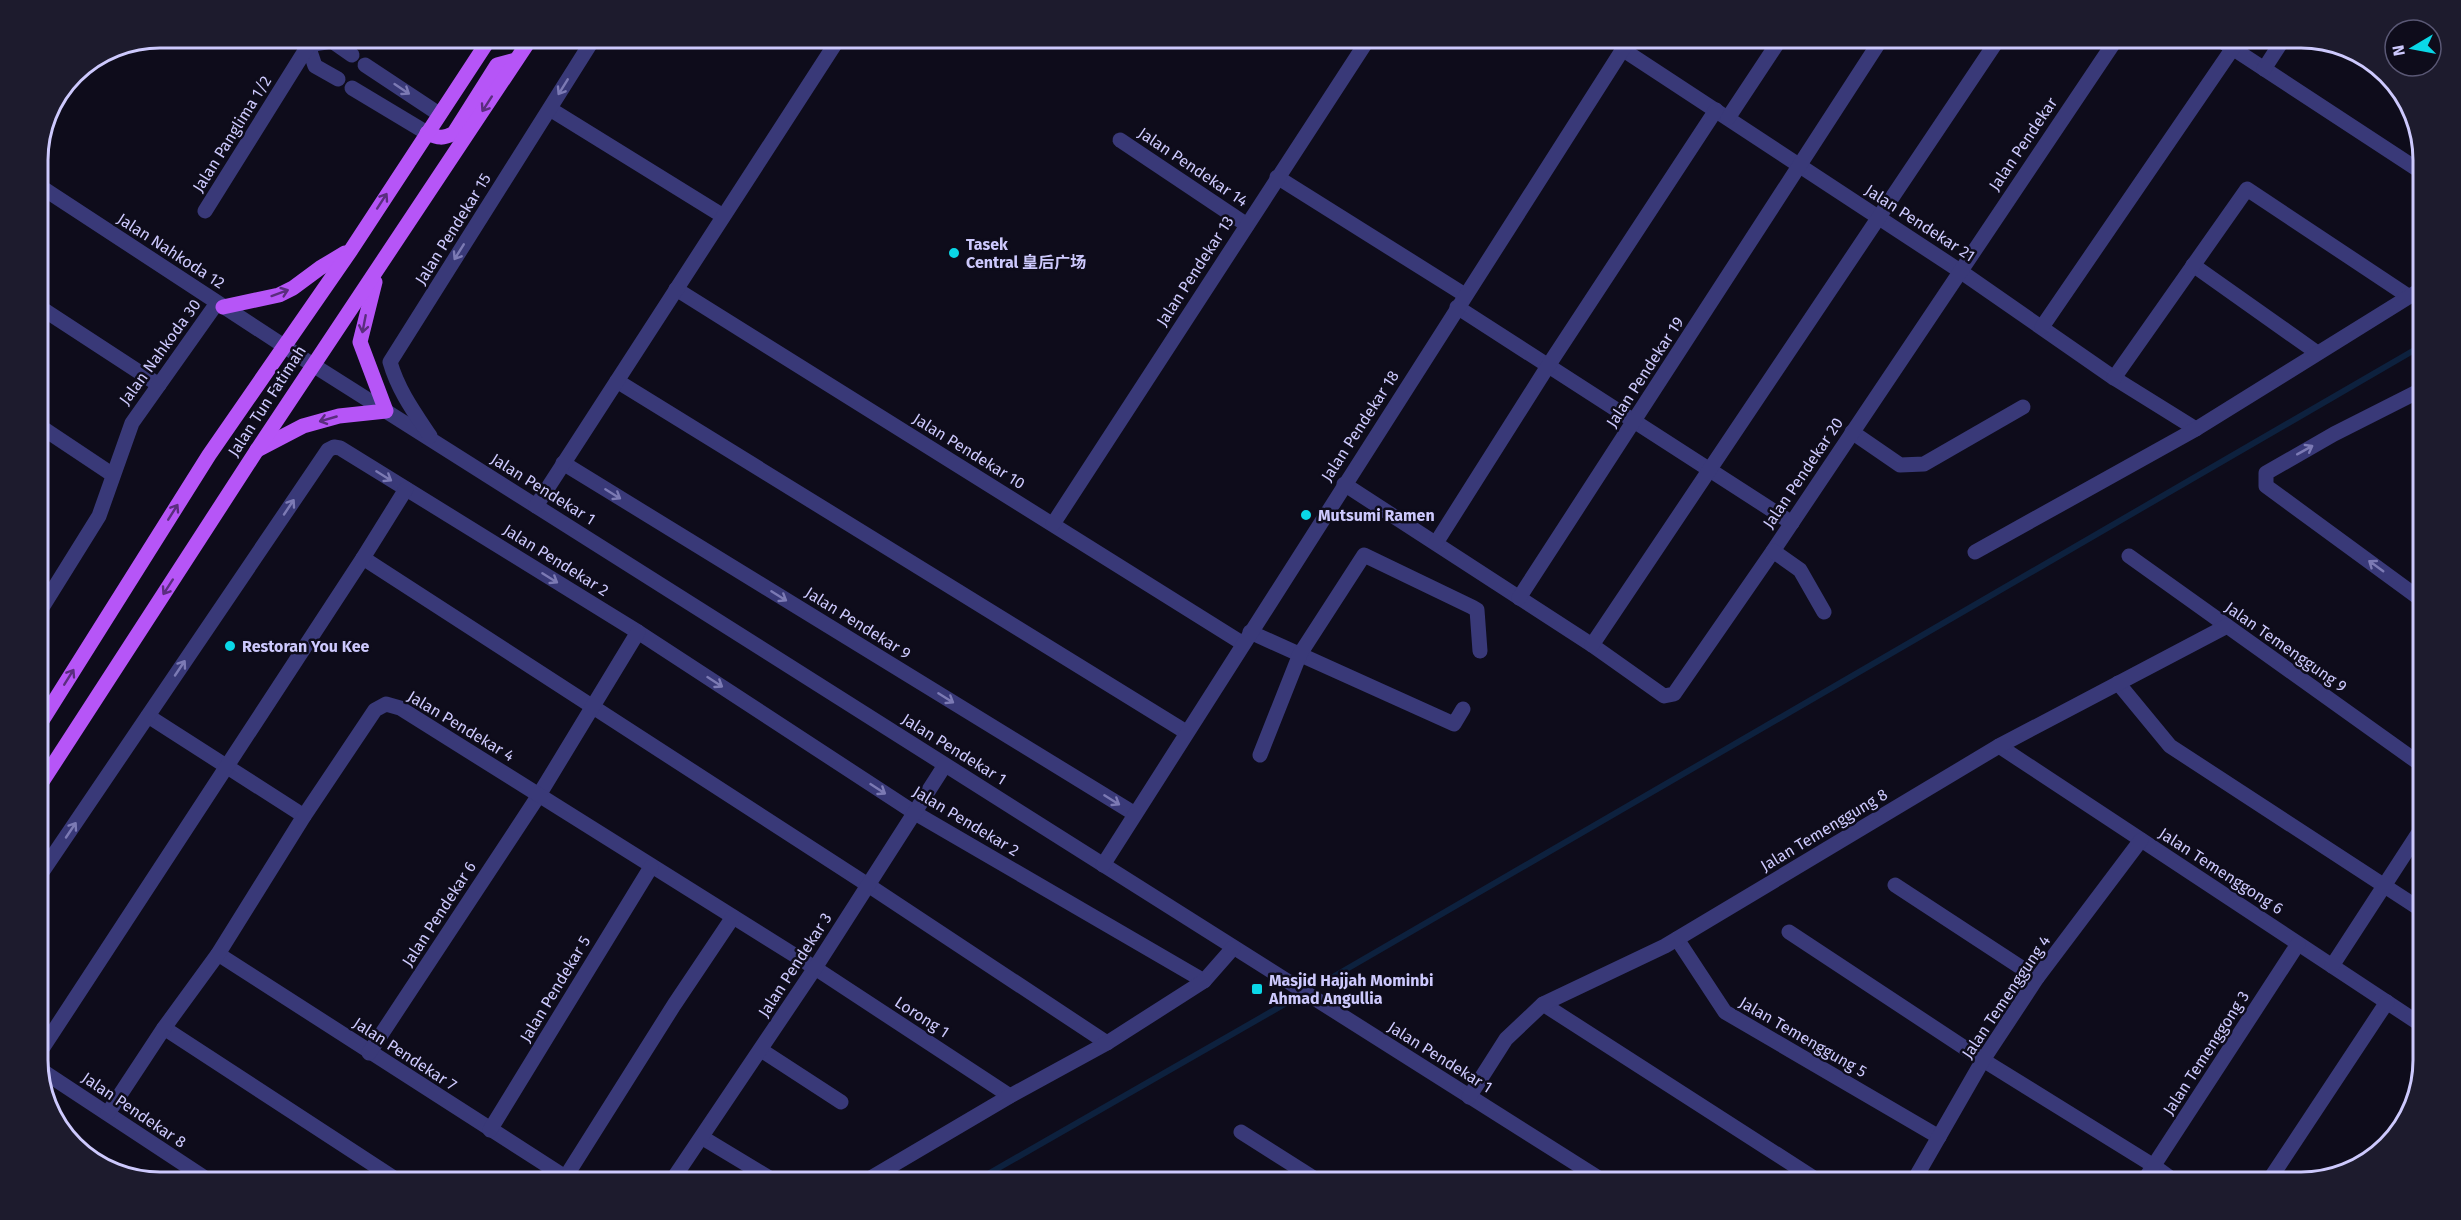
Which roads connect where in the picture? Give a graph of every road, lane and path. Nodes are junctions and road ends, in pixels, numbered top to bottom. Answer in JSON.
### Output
{"nodes":[{"id":1,"x":301,"y":48,"type":"edge"},
{"id":2,"x":309,"y":48,"type":"edge"},
{"id":3,"x":341,"y":48,"type":"edge"},
{"id":4,"x":483,"y":48,"type":"edge"},
{"id":5,"x":524,"y":48,"type":"edge"},
{"id":6,"x":588,"y":48,"type":"edge"},
{"id":7,"x":832,"y":48,"type":"edge"},
{"id":8,"x":1362,"y":48,"type":"edge"},
{"id":9,"x":1623,"y":48,"type":"edge"},
{"id":10,"x":1633,"y":48,"type":"edge"},
{"id":11,"x":1773,"y":48,"type":"edge"},
{"id":12,"x":1876,"y":48,"type":"edge"},
{"id":13,"x":1992,"y":48,"type":"edge"},
{"id":14,"x":2110,"y":48,"type":"edge"},
{"id":15,"x":2233,"y":48,"type":"joint"},
{"id":16,"x":2278,"y":48,"type":"edge"},
{"id":17,"x":352,"y":56,"type":"dead end"},
{"id":18,"x":516,"y":60,"type":"junction"},
{"id":19,"x":365,"y":65,"type":"dead end"},
{"id":20,"x":2264,"y":69,"type":"junction"},
{"id":21,"x":338,"y":79,"type":"dead end"},
{"id":22,"x":352,"y":88,"type":"dead end"},
{"id":23,"x":549,"y":109,"type":"junction"},
{"id":24,"x":439,"y":114,"type":"junction"},
{"id":25,"x":1722,"y":114,"type":"junction"},
{"id":26,"x":426,"y":133,"type":"junction"},
{"id":27,"x":1120,"y":140,"type":"dead end"},
{"id":28,"x":1800,"y":165,"type":"junction"},
{"id":29,"x":2413,"y":166,"type":"edge"},
{"id":30,"x":1277,"y":177,"type":"junction"},
{"id":31,"x":48,"y":192,"type":"edge"},
{"id":32,"x":205,"y":211,"type":"dead end"},
{"id":33,"x":723,"y":216,"type":"junction"},
{"id":34,"x":1880,"y":218,"type":"junction"},
{"id":35,"x":1247,"y":225,"type":"junction"},
{"id":36,"x":351,"y":250,"type":"junction"},
{"id":37,"x":2193,"y":265,"type":"junction"},
{"id":38,"x":379,"y":268,"type":"junction"},
{"id":39,"x":1960,"y":271,"type":"junction"},
{"id":40,"x":676,"y":289,"type":"junction"},
{"id":41,"x":2413,"y":293,"type":"edge"},
{"id":42,"x":2408,"y":296,"type":"junction"},
{"id":43,"x":1461,"y":301,"type":"junction"},
{"id":44,"x":220,"y":305,"type":"junction"},
{"id":45,"x":48,"y":313,"type":"edge"},
{"id":46,"x":2042,"y":327,"type":"junction"},
{"id":47,"x":284,"y":346,"type":"junction"},
{"id":48,"x":2316,"y":352,"type":"junction"},
{"id":49,"x":313,"y":365,"type":"junction"},
{"id":50,"x":1548,"y":366,"type":"junction"},
{"id":51,"x":2114,"y":378,"type":"junction"},
{"id":52,"x":617,"y":381,"type":"junction"},
{"id":53,"x":159,"y":385,"type":"junction"},
{"id":54,"x":2413,"y":394,"type":"edge"},
{"id":55,"x":2023,"y":407,"type":"dead end"},
{"id":56,"x":386,"y":411,"type":"junction"},
{"id":57,"x":1633,"y":422,"type":"junction"},
{"id":58,"x":2196,"y":429,"type":"junction"},
{"id":59,"x":1852,"y":432,"type":"junction"},
{"id":60,"x":48,"y":435,"type":"edge"},
{"id":61,"x":434,"y":442,"type":"junction"},
{"id":62,"x":256,"y":450,"type":"junction"},
{"id":63,"x":563,"y":463,"type":"junction"},
{"id":64,"x":1708,"y":470,"type":"junction"},
{"id":65,"x":113,"y":475,"type":"junction"},
{"id":66,"x":1344,"y":484,"type":"junction"},
{"id":67,"x":405,"y":489,"type":"junction"},
{"id":68,"x":536,"y":506,"type":"junction"},
{"id":69,"x":1791,"y":523,"type":"junction"},
{"id":70,"x":1053,"y":524,"type":"junction"},
{"id":71,"x":1436,"y":543,"type":"junction"},
{"id":72,"x":1773,"y":551,"type":"junction"},
{"id":73,"x":1975,"y":552,"type":"dead end"},
{"id":74,"x":2129,"y":556,"type":"dead end"},
{"id":75,"x":363,"y":558,"type":"junction"},
{"id":76,"x":2413,"y":594,"type":"edge"},
{"id":77,"x":48,"y":598,"type":"edge"},
{"id":78,"x":1519,"y":598,"type":"junction"},
{"id":79,"x":1824,"y":612,"type":"dead end"},
{"id":80,"x":2227,"y":626,"type":"junction"},
{"id":81,"x":638,"y":632,"type":"junction"},
{"id":82,"x":1246,"y":637,"type":"junction"},
{"id":83,"x":1592,"y":645,"type":"junction"},
{"id":84,"x":1480,"y":651,"type":"dead end"},
{"id":85,"x":1300,"y":654,"type":"junction"},
{"id":86,"x":2118,"y":684,"type":"junction"},
{"id":87,"x":592,"y":706,"type":"junction"},
{"id":88,"x":1463,"y":709,"type":"dead end"},
{"id":89,"x":48,"y":711,"type":"edge"},
{"id":90,"x":148,"y":716,"type":"junction"},
{"id":91,"x":1186,"y":732,"type":"junction"},
{"id":92,"x":1999,"y":746,"type":"junction"},
{"id":93,"x":1260,"y":754,"type":"dead end"},
{"id":94,"x":2413,"y":759,"type":"edge"},
{"id":95,"x":945,"y":765,"type":"junction"},
{"id":96,"x":227,"y":766,"type":"junction"},
{"id":97,"x":48,"y":772,"type":"edge"},
{"id":98,"x":539,"y":795,"type":"junction"},
{"id":99,"x":915,"y":813,"type":"junction"},
{"id":100,"x":1135,"y":814,"type":"junction"},
{"id":101,"x":304,"y":816,"type":"junction"},
{"id":102,"x":2141,"y":840,"type":"junction"},
{"id":103,"x":2413,"y":841,"type":"edge"},
{"id":104,"x":48,"y":863,"type":"edge"},
{"id":105,"x":1103,"y":865,"type":"junction"},
{"id":106,"x":651,"y":867,"type":"junction"},
{"id":107,"x":868,"y":885,"type":"junction"},
{"id":108,"x":1895,"y":885,"type":"dead end"},
{"id":109,"x":2384,"y":886,"type":"junction"},
{"id":110,"x":2413,"y":905,"type":"edge"},
{"id":111,"x":733,"y":917,"type":"junction"},
{"id":112,"x":1790,"y":932,"type":"dead end"},
{"id":113,"x":1677,"y":939,"type":"junction"},
{"id":114,"x":2298,"y":944,"type":"junction"},
{"id":115,"x":1233,"y":948,"type":"junction"},
{"id":116,"x":218,"y":954,"type":"junction"},
{"id":117,"x":2332,"y":966,"type":"junction"},
{"id":118,"x":815,"y":968,"type":"junction"},
{"id":119,"x":2037,"y":978,"type":"junction"},
{"id":120,"x":1204,"y":981,"type":"junction"},
{"id":121,"x":2387,"y":1002,"type":"junction"},
{"id":122,"x":1542,"y":1004,"type":"junction"},
{"id":123,"x":2413,"y":1019,"type":"edge"},
{"id":124,"x":164,"y":1028,"type":"junction"},
{"id":125,"x":48,"y":1040,"type":"edge"},
{"id":126,"x":1107,"y":1043,"type":"junction"},
{"id":127,"x":761,"y":1050,"type":"junction"},
{"id":128,"x":369,"y":1053,"type":"junction"},
{"id":129,"x":1983,"y":1060,"type":"junction"},
{"id":130,"x":49,"y":1075,"type":"edge"},
{"id":131,"x":1010,"y":1096,"type":"junction"},
{"id":132,"x":1469,"y":1097,"type":"junction"},
{"id":133,"x":841,"y":1102,"type":"dead end"},
{"id":134,"x":108,"y":1113,"type":"junction"},
{"id":135,"x":490,"y":1130,"type":"junction"},
{"id":136,"x":1241,"y":1132,"type":"dead end"},
{"id":137,"x":1939,"y":1137,"type":"junction"},
{"id":138,"x":703,"y":1138,"type":"junction"},
{"id":139,"x":2154,"y":1166,"type":"junction"},
{"id":140,"x":196,"y":1172,"type":"edge"},
{"id":141,"x":385,"y":1172,"type":"edge"},
{"id":142,"x":556,"y":1172,"type":"edge"},
{"id":143,"x":574,"y":1172,"type":"edge"},
{"id":144,"x":678,"y":1172,"type":"edge"},
{"id":145,"x":759,"y":1172,"type":"edge"},
{"id":146,"x":881,"y":1172,"type":"edge"},
{"id":147,"x":1304,"y":1172,"type":"edge"},
{"id":148,"x":1589,"y":1172,"type":"edge"},
{"id":149,"x":1804,"y":1172,"type":"edge"},
{"id":150,"x":1919,"y":1172,"type":"edge"},
{"id":151,"x":2150,"y":1172,"type":"edge"},
{"id":152,"x":2162,"y":1172,"type":"edge"},
{"id":153,"x":2275,"y":1172,"type":"edge"}],
"edges":[{"from":1,"to":32,"type":"street","name":"Jalan Panglima 1/2"},
{"from":2,"to":21,"type":"street"},
{"from":3,"to":17,"type":"street"},
{"from":4,"to":24,"type":"main road","name":"Jalan Tun Fatimah"},
{"from":5,"to":18,"type":"main road","name":"Jalan Tun Fatimah"},
{"from":6,"to":23,"type":"street","name":"Jalan Pendekar 15","one_way":true},
{"from":7,"to":33,"type":"street"},
{"from":8,"to":30,"type":"street","name":"Jalan Pendekar 13"},
{"from":9,"to":43,"type":"street","name":"Jalan Pendekar 18"},
{"from":10,"to":25,"type":"street","name":"Jalan Pendekar 21"},
{"from":11,"to":25,"type":"street"},
{"from":12,"to":28,"type":"street","name":"Jalan Pendekar 19"},
{"from":13,"to":34,"type":"street"},
{"from":14,"to":39,"type":"street","name":"Jalan Pendekar"},
{"from":15,"to":20,"type":"street"},
{"from":15,"to":46,"type":"street"},
{"from":16,"to":20,"type":"street"},
{"from":18,"to":26,"type":"main road"},
{"from":18,"to":38,"type":"main road","name":"Jalan Tun Fatimah","one_way":true},
{"from":19,"to":24,"type":"street","one_way":true},
{"from":20,"to":29,"type":"street"},
{"from":22,"to":26,"type":"street"},
{"from":23,"to":33,"type":"street"},
{"from":23,"to":61,"type":"street","name":"Jalan Pendekar 15","one_way":true},
{"from":24,"to":26,"type":"main road","name":"Jalan Tun Fatimah"},
{"from":25,"to":28,"type":"street","name":"Jalan Pendekar 21"},
{"from":25,"to":50,"type":"street"},
{"from":36,"to":26,"type":"main road","name":"Jalan Tun Fatimah","one_way":true},
{"from":27,"to":35,"type":"street","name":"Jalan Pendekar 14"},
{"from":28,"to":34,"type":"street","name":"Jalan Pendekar 21"},
{"from":28,"to":57,"type":"street","name":"Jalan Pendekar 19"},
{"from":30,"to":35,"type":"street","name":"Jalan Pendekar 13"},
{"from":30,"to":43,"type":"street"},
{"from":31,"to":44,"type":"street","name":"Jalan Nahkoda 12"},
{"from":33,"to":40,"type":"street"},
{"from":34,"to":39,"type":"street","name":"Jalan Pendekar 21"},
{"from":34,"to":64,"type":"street"},
{"from":35,"to":70,"type":"street","name":"Jalan Pendekar 13"},
{"from":44,"to":36,"type":"main road","one_way":true},
{"from":36,"to":47,"type":"main road","name":"Jalan Tun Fatimah"},
{"from":37,"to":42,"type":"street"},
{"from":37,"to":48,"type":"street"},
{"from":37,"to":51,"type":"street"},
{"from":38,"to":49,"type":"main road","name":"Jalan Tun Fatimah"},
{"from":38,"to":56,"type":"main road","one_way":true},
{"from":39,"to":46,"type":"street","name":"Jalan Pendekar 21"},
{"from":39,"to":59,"type":"street","name":"Jalan Pendekar 20"},
{"from":40,"to":52,"type":"street"},
{"from":40,"to":70,"type":"street","name":"Jalan Pendekar 10"},
{"from":41,"to":42,"type":"street"},
{"from":42,"to":48,"type":"street"},
{"from":43,"to":50,"type":"street"},
{"from":43,"to":66,"type":"street","name":"Jalan Pendekar 18"},
{"from":44,"to":47,"type":"street","name":"Jalan Nahkoda 12"},
{"from":44,"to":53,"type":"street","name":"Jalan Nahkoda 30"},
{"from":45,"to":53,"type":"street"},
{"from":46,"to":51,"type":"street","name":"Jalan Pendekar 21"},
{"from":47,"to":49,"type":"street","name":"Jalan Pendekar 1"},
{"from":89,"to":47,"type":"main road","name":"Jalan Tun Fatimah","one_way":true},
{"from":48,"to":58,"type":"street"},
{"from":49,"to":56,"type":"street","name":"Jalan Pendekar 1"},
{"from":49,"to":62,"type":"main road","name":"Jalan Tun Fatimah"},
{"from":50,"to":57,"type":"street"},
{"from":50,"to":71,"type":"street"},
{"from":51,"to":58,"type":"street","name":"Jalan Pendekar 21"},
{"from":52,"to":63,"type":"street"},
{"from":52,"to":91,"type":"street"},
{"from":53,"to":65,"type":"street","name":"Jalan Nahkoda 30"},
{"from":76,"to":54,"type":"street","one_way":true},
{"from":55,"to":59,"type":"street"},
{"from":56,"to":61,"type":"street","name":"Jalan Pendekar 1"},
{"from":56,"to":62,"type":"main road","one_way":true},
{"from":57,"to":64,"type":"street"},
{"from":57,"to":78,"type":"street","name":"Jalan Pendekar 19"},
{"from":58,"to":73,"type":"street"},
{"from":59,"to":69,"type":"street","name":"Jalan Pendekar 20"},
{"from":60,"to":65,"type":"street"},
{"from":61,"to":68,"type":"street","name":"Jalan Pendekar 1"},
{"from":62,"to":97,"type":"main road","name":"Jalan Tun Fatimah","one_way":true},
{"from":63,"to":68,"type":"street"},
{"from":63,"to":100,"type":"street","name":"Jalan Pendekar 9","one_way":true},
{"from":64,"to":69,"type":"street"},
{"from":64,"to":83,"type":"street"},
{"from":65,"to":77,"type":"street","name":"Jalan Nahkoda 30"},
{"from":66,"to":71,"type":"street"},
{"from":66,"to":82,"type":"street","name":"Jalan Pendekar 18"},
{"from":67,"to":75,"type":"street"},
{"from":67,"to":81,"type":"street","name":"Jalan Pendekar 2","one_way":true},
{"from":90,"to":67,"type":"street","name":"Jalan Pendekar 2","one_way":true},
{"from":68,"to":95,"type":"street","name":"Jalan Pendekar 1"},
{"from":69,"to":72,"type":"street","name":"Jalan Pendekar 20"},
{"from":70,"to":82,"type":"street","name":"Jalan Pendekar 10"},
{"from":71,"to":78,"type":"street"},
{"from":72,"to":79,"type":"street"},
{"from":72,"to":83,"type":"street","name":"Jalan Pendekar 20"},
{"from":74,"to":80,"type":"street","name":"Jalan Temenggung 9"},
{"from":75,"to":87,"type":"street"},
{"from":75,"to":96,"type":"street"},
{"from":78,"to":83,"type":"street"},
{"from":80,"to":86,"type":"street","name":"Jalan Temenggung 8"},
{"from":80,"to":94,"type":"street","name":"Jalan Temenggung 9"},
{"from":81,"to":87,"type":"street","name":"Jalan Pendekar 6"},
{"from":81,"to":99,"type":"street","name":"Jalan Pendekar 2","one_way":true},
{"from":82,"to":85,"type":"street","name":"Jalan Pendekar 10"},
{"from":82,"to":91,"type":"street","name":"Jalan Pendekar 18"},
{"from":84,"to":85,"type":"street"},
{"from":85,"to":88,"type":"street","name":"Jalan Pendekar 10"},
{"from":85,"to":93,"type":"street"},
{"from":86,"to":92,"type":"street","name":"Jalan Temenggung 8"},
{"from":86,"to":109,"type":"street"},
{"from":87,"to":98,"type":"street","name":"Jalan Pendekar 6"},
{"from":87,"to":107,"type":"street"},
{"from":90,"to":96,"type":"street"},
{"from":104,"to":90,"type":"street","name":"Jalan Pendekar 2","one_way":true},
{"from":91,"to":100,"type":"street","name":"Jalan Pendekar 18"},
{"from":92,"to":102,"type":"street","name":"Jalan Temenggong 6"},
{"from":92,"to":113,"type":"street","name":"Jalan Temenggung 8"},
{"from":95,"to":99,"type":"street","name":"Jalan Pendekar 3"},
{"from":95,"to":105,"type":"street","name":"Jalan Pendekar 1"},
{"from":96,"to":101,"type":"street"},
{"from":96,"to":125,"type":"street"},
{"from":98,"to":101,"type":"street","name":"Jalan Pendekar 4"},
{"from":98,"to":106,"type":"street","name":"Jalan Pendekar 4"},
{"from":98,"to":128,"type":"street","name":"Jalan Pendekar 6"},
{"from":99,"to":107,"type":"street","name":"Jalan Pendekar 3"},
{"from":99,"to":120,"type":"street","name":"Jalan Pendekar 2"},
{"from":100,"to":105,"type":"street","name":"Jalan Pendekar 18"},
{"from":101,"to":116,"type":"street","name":"Jalan Pendekar 4"},
{"from":102,"to":114,"type":"street","name":"Jalan Temenggong 6"},
{"from":102,"to":119,"type":"street","name":"Jalan Temenggung 4"},
{"from":103,"to":109,"type":"street"},
{"from":105,"to":115,"type":"street","name":"Jalan Pendekar 1"},
{"from":106,"to":111,"type":"street","name":"Jalan Pendekar 4"},
{"from":106,"to":135,"type":"street","name":"Jalan Pendekar 5"},
{"from":107,"to":118,"type":"street","name":"Jalan Pendekar 3"},
{"from":107,"to":126,"type":"street"},
{"from":108,"to":119,"type":"street"},
{"from":109,"to":110,"type":"street"},
{"from":109,"to":117,"type":"street"},
{"from":111,"to":118,"type":"street","name":"Jalan Pendekar 4"},
{"from":111,"to":143,"type":"street"},
{"from":112,"to":129,"type":"street"},
{"from":113,"to":122,"type":"street","name":"Jalan Temenggung 8"},
{"from":113,"to":137,"type":"street","name":"Jalan Temenggung 5"},
{"from":114,"to":117,"type":"street","name":"Jalan Temenggong 6"},
{"from":114,"to":139,"type":"street","name":"Jalan Temenggong 3"},
{"from":115,"to":120,"type":"street"},
{"from":115,"to":132,"type":"street","name":"Jalan Pendekar 1"},
{"from":116,"to":124,"type":"street","name":"Jalan Pendekar 4"},
{"from":116,"to":128,"type":"street","name":"Jalan Pendekar 7"},
{"from":117,"to":121,"type":"street","name":"Jalan Temenggong 6"},
{"from":118,"to":127,"type":"street","name":"Jalan Pendekar 3"},
{"from":118,"to":131,"type":"street","name":"Lorong 1"},
{"from":119,"to":129,"type":"street","name":"Jalan Temenggung 4"},
{"from":120,"to":126,"type":"street"},
{"from":121,"to":123,"type":"street","name":"Jalan Temenggong 6"},
{"from":121,"to":153,"type":"street"},
{"from":122,"to":132,"type":"street","name":"Jalan Temenggung 8"},
{"from":122,"to":149,"type":"street"},
{"from":124,"to":134,"type":"street","name":"Jalan Pendekar 4"},
{"from":124,"to":141,"type":"street"},
{"from":126,"to":131,"type":"street"},
{"from":127,"to":133,"type":"street"},
{"from":127,"to":138,"type":"street","name":"Jalan Pendekar 3"},
{"from":128,"to":135,"type":"street","name":"Jalan Pendekar 7"},
{"from":129,"to":137,"type":"street","name":"Jalan Temenggung 4"},
{"from":129,"to":139,"type":"street"},
{"from":130,"to":134,"type":"street","name":"Jalan Pendekar 8"},
{"from":131,"to":146,"type":"street"},
{"from":132,"to":148,"type":"street","name":"Jalan Pendekar 1"},
{"from":134,"to":140,"type":"street","name":"Jalan Pendekar 8"},
{"from":135,"to":142,"type":"street","name":"Jalan Pendekar 7"},
{"from":136,"to":147,"type":"street"},
{"from":137,"to":150,"type":"street","name":"Jalan Temenggung 4"},
{"from":138,"to":144,"type":"street","name":"Jalan Pendekar 3"},
{"from":138,"to":145,"type":"street"},
{"from":139,"to":151,"type":"street","name":"Jalan Temenggong 3"},
{"from":139,"to":152,"type":"street"}]}
